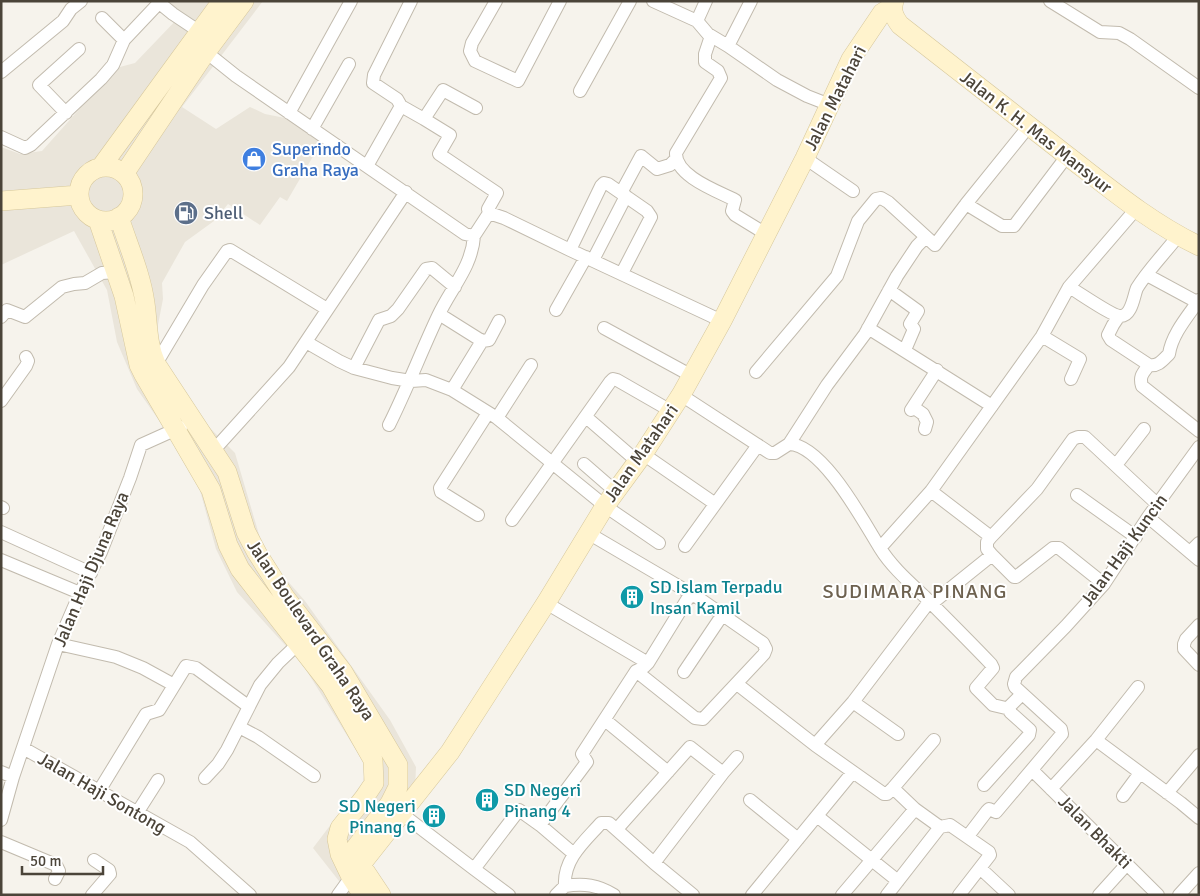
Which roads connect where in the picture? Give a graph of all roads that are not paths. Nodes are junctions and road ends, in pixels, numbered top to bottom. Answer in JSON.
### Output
{"nodes":[{"id":1,"x":222,"y":1,"type":"edge"},
{"id":2,"x":244,"y":1,"type":"edge"},
{"id":3,"x":351,"y":1,"type":"edge"},
{"id":4,"x":411,"y":1,"type":"edge"},
{"id":5,"x":496,"y":1,"type":"edge"},
{"id":6,"x":560,"y":1,"type":"edge"},
{"id":7,"x":630,"y":1,"type":"edge"},
{"id":8,"x":653,"y":1,"type":"edge"},
{"id":9,"x":706,"y":1,"type":"edge"},
{"id":10,"x":751,"y":1,"type":"edge"},
{"id":11,"x":1050,"y":1,"type":"edge"},
{"id":12,"x":158,"y":2,"type":"edge"},
{"id":13,"x":74,"y":3,"type":"edge"},
{"id":14,"x":893,"y":4,"type":"edge"},
{"id":15,"x":102,"y":18,"type":"dead end"},
{"id":16,"x":697,"y":21,"type":"junction"},
{"id":17,"x":200,"y":32,"type":"junction"},
{"id":18,"x":711,"y":36,"type":"junction"},
{"id":19,"x":124,"y":40,"type":"junction"},
{"id":20,"x":728,"y":46,"type":"junction"},
{"id":21,"x":79,"y":49,"type":"dead end"},
{"id":22,"x":206,"y":52,"type":"junction"},
{"id":23,"x":350,"y":64,"type":"dead end"},
{"id":24,"x":1,"y":72,"type":"edge"},
{"id":25,"x":1199,"y":88,"type":"edge"},
{"id":26,"x":580,"y":91,"type":"dead end"},
{"id":27,"x":830,"y":105,"type":"junction"},
{"id":28,"x":401,"y":106,"type":"junction"},
{"id":29,"x":476,"y":108,"type":"dead end"},
{"id":30,"x":66,"y":113,"type":"junction"},
{"id":31,"x":289,"y":114,"type":"junction"},
{"id":32,"x":424,"y":119,"type":"junction"},
{"id":33,"x":1030,"y":126,"type":"junction"},
{"id":34,"x":312,"y":129,"type":"junction"},
{"id":35,"x":1,"y":137,"type":"edge"},
{"id":36,"x":1068,"y":156,"type":"junction"},
{"id":37,"x":805,"y":158,"type":"junction"},
{"id":38,"x":676,"y":159,"type":"junction"},
{"id":39,"x":367,"y":166,"type":"junction"},
{"id":40,"x":101,"y":167,"type":"junction"},
{"id":41,"x":124,"y":174,"type":"junction"},
{"id":42,"x":853,"y":191,"type":"dead end"},
{"id":43,"x":406,"y":192,"type":"junction"},
{"id":44,"x":79,"y":194,"type":"junction"},
{"id":45,"x":623,"y":194,"type":"junction"},
{"id":46,"x":1,"y":201,"type":"edge"},
{"id":47,"x":966,"y":204,"type":"junction"},
{"id":48,"x":1136,"y":209,"type":"junction"},
{"id":49,"x":489,"y":213,"type":"junction"},
{"id":50,"x":119,"y":217,"type":"junction"},
{"id":51,"x":98,"y":220,"type":"junction"},
{"id":52,"x":766,"y":234,"type":"junction"},
{"id":53,"x":474,"y":236,"type":"junction"},
{"id":54,"x":1178,"y":236,"type":"junction"},
{"id":55,"x":926,"y":237,"type":"junction"},
{"id":56,"x":1199,"y":246,"type":"edge"},
{"id":57,"x":570,"y":250,"type":"junction"},
{"id":58,"x":590,"y":258,"type":"junction"},
{"id":59,"x":116,"y":272,"type":"junction"},
{"id":60,"x":622,"y":273,"type":"junction"},
{"id":61,"x":1148,"y":275,"type":"junction"},
{"id":62,"x":455,"y":287,"type":"junction"},
{"id":63,"x":1070,"y":287,"type":"junction"},
{"id":64,"x":889,"y":290,"type":"junction"},
{"id":65,"x":1198,"y":301,"type":"edge"},
{"id":66,"x":327,"y":309,"type":"junction"},
{"id":67,"x":556,"y":310,"type":"dead end"},
{"id":68,"x":439,"y":314,"type":"junction"},
{"id":69,"x":1120,"y":316,"type":"junction"},
{"id":70,"x":1,"y":318,"type":"edge"},
{"id":71,"x":500,"y":321,"type":"dead end"},
{"id":72,"x":722,"y":321,"type":"junction"},
{"id":73,"x":139,"y":324,"type":"junction"},
{"id":74,"x":604,"y":328,"type":"dead end"},
{"id":75,"x":868,"y":328,"type":"junction"},
{"id":76,"x":1042,"y":336,"type":"junction"},
{"id":77,"x":482,"y":341,"type":"junction"},
{"id":78,"x":306,"y":342,"type":"junction"},
{"id":79,"x":905,"y":350,"type":"junction"},
{"id":80,"x":26,"y":357,"type":"dead end"},
{"id":81,"x":156,"y":364,"type":"junction"},
{"id":82,"x":531,"y":365,"type":"dead end"},
{"id":83,"x":1149,"y":366,"type":"junction"},
{"id":84,"x":354,"y":368,"type":"junction"},
{"id":85,"x":937,"y":370,"type":"junction"},
{"id":86,"x":756,"y":372,"type":"dead end"},
{"id":87,"x":692,"y":376,"type":"junction"},
{"id":88,"x":1070,"y":379,"type":"dead end"},
{"id":89,"x":411,"y":381,"type":"junction"},
{"id":90,"x":452,"y":390,"type":"junction"},
{"id":91,"x":681,"y":395,"type":"junction"},
{"id":92,"x":1,"y":401,"type":"edge"},
{"id":93,"x":992,"y":406,"type":"junction"},
{"id":94,"x":671,"y":411,"type":"junction"},
{"id":95,"x":493,"y":416,"type":"junction"},
{"id":96,"x":586,"y":417,"type":"junction"},
{"id":97,"x":185,"y":425,"type":"junction"},
{"id":98,"x":389,"y":425,"type":"dead end"},
{"id":99,"x":925,"y":429,"type":"dead end"},
{"id":100,"x":1144,"y":430,"type":"dead end"},
{"id":101,"x":1199,"y":431,"type":"edge"},
{"id":102,"x":789,"y":444,"type":"junction"},
{"id":103,"x":758,"y":445,"type":"junction"},
{"id":104,"x":1199,"y":447,"type":"edge"},
{"id":105,"x":213,"y":450,"type":"junction"},
{"id":106,"x":640,"y":458,"type":"junction"},
{"id":107,"x":552,"y":462,"type":"junction"},
{"id":108,"x":1194,"y":462,"type":"edge"},
{"id":109,"x":584,"y":464,"type":"dead end"},
{"id":110,"x":1116,"y":465,"type":"junction"},
{"id":111,"x":931,"y":491,"type":"junction"},
{"id":112,"x":1077,"y":495,"type":"dead end"},
{"id":113,"x":610,"y":499,"type":"junction"},
{"id":114,"x":714,"y":503,"type":"junction"},
{"id":115,"x":1157,"y":504,"type":"junction"},
{"id":116,"x":478,"y":515,"type":"dead end"},
{"id":117,"x":1148,"y":517,"type":"junction"},
{"id":118,"x":512,"y":520,"type":"dead end"},
{"id":119,"x":1,"y":532,"type":"edge"},
{"id":120,"x":588,"y":533,"type":"junction"},
{"id":121,"x":991,"y":537,"type":"junction"},
{"id":122,"x":1136,"y":537,"type":"junction"},
{"id":123,"x":659,"y":543,"type":"dead end"},
{"id":124,"x":684,"y":546,"type":"dead end"},
{"id":125,"x":880,"y":548,"type":"junction"},
{"id":126,"x":1196,"y":552,"type":"edge"},
{"id":127,"x":992,"y":555,"type":"junction"},
{"id":128,"x":1,"y":560,"type":"edge"},
{"id":129,"x":91,"y":573,"type":"junction"},
{"id":130,"x":1104,"y":584,"type":"junction"},
{"id":131,"x":80,"y":593,"type":"junction"},
{"id":132,"x":693,"y":596,"type":"junction"},
{"id":133,"x":546,"y":603,"type":"junction"},
{"id":134,"x":930,"y":603,"type":"junction"},
{"id":135,"x":722,"y":614,"type":"junction"},
{"id":136,"x":1199,"y":625,"type":"edge"},
{"id":137,"x":299,"y":643,"type":"junction"},
{"id":138,"x":58,"y":644,"type":"junction"},
{"id":139,"x":648,"y":663,"type":"junction"},
{"id":140,"x":1199,"y":665,"type":"edge"},
{"id":141,"x":636,"y":671,"type":"junction"},
{"id":142,"x":684,"y":672,"type":"dead end"},
{"id":143,"x":737,"y":684,"type":"junction"},
{"id":144,"x":174,"y":685,"type":"junction"},
{"id":145,"x":1138,"y":687,"type":"dead end"},
{"id":146,"x":1022,"y":694,"type":"junction"},
{"id":147,"x":853,"y":702,"type":"junction"},
{"id":148,"x":248,"y":706,"type":"junction"},
{"id":149,"x":1010,"y":709,"type":"junction"},
{"id":150,"x":605,"y":720,"type":"junction"},
{"id":151,"x":239,"y":727,"type":"junction"},
{"id":152,"x":898,"y":734,"type":"dead end"},
{"id":153,"x":934,"y":740,"type":"dead end"},
{"id":154,"x":1096,"y":740,"type":"junction"},
{"id":155,"x":814,"y":745,"type":"junction"},
{"id":156,"x":23,"y":748,"type":"junction"},
{"id":157,"x":1199,"y":754,"type":"edge"},
{"id":158,"x":737,"y":757,"type":"dead end"},
{"id":159,"x":1032,"y":770,"type":"junction"},
{"id":160,"x":668,"y":772,"type":"junction"},
{"id":161,"x":1140,"y":772,"type":"junction"},
{"id":162,"x":723,"y":773,"type":"junction"},
{"id":163,"x":852,"y":773,"type":"junction"},
{"id":164,"x":7,"y":775,"type":"edge"},
{"id":165,"x":314,"y":776,"type":"dead end"},
{"id":166,"x":205,"y":778,"type":"dead end"},
{"id":167,"x":158,"y":780,"type":"dead end"},
{"id":168,"x":984,"y":785,"type":"dead end"},
{"id":169,"x":893,"y":788,"type":"junction"},
{"id":170,"x":1051,"y":789,"type":"junction"},
{"id":171,"x":99,"y":791,"type":"junction"},
{"id":172,"x":1167,"y":793,"type":"junction"},
{"id":173,"x":1122,"y":796,"type":"dead end"},
{"id":174,"x":750,"y":800,"type":"dead end"},
{"id":175,"x":915,"y":809,"type":"junction"},
{"id":176,"x":137,"y":813,"type":"junction"},
{"id":177,"x":402,"y":814,"type":"junction"},
{"id":178,"x":817,"y":816,"type":"junction"},
{"id":179,"x":1199,"y":818,"type":"edge"},
{"id":180,"x":1,"y":820,"type":"edge"},
{"id":181,"x":540,"y":825,"type":"junction"},
{"id":182,"x":940,"y":827,"type":"junction"},
{"id":183,"x":617,"y":829,"type":"junction"},
{"id":184,"x":968,"y":836,"type":"junction"},
{"id":185,"x":798,"y":839,"type":"junction"},
{"id":186,"x":1,"y":842,"type":"edge"},
{"id":187,"x":574,"y":854,"type":"junction"},
{"id":188,"x":871,"y":859,"type":"junction"},
{"id":189,"x":94,"y":860,"type":"dead end"},
{"id":190,"x":654,"y":863,"type":"junction"},
{"id":191,"x":1127,"y":864,"type":"junction"},
{"id":192,"x":980,"y":868,"type":"junction"},
{"id":193,"x":474,"y":870,"type":"junction"},
{"id":194,"x":356,"y":871,"type":"junction"},
{"id":195,"x":1199,"y":873,"type":"edge"},
{"id":196,"x":55,"y":879,"type":"dead end"},
{"id":197,"x":898,"y":880,"type":"junction"},
{"id":198,"x":561,"y":890,"type":"edge"},
{"id":199,"x":1151,"y":893,"type":"edge"},
{"id":200,"x":92,"y":895,"type":"edge"},
{"id":201,"x":250,"y":895,"type":"edge"},
{"id":202,"x":338,"y":895,"type":"edge"},
{"id":203,"x":363,"y":895,"type":"edge"},
{"id":204,"x":381,"y":895,"type":"edge"},
{"id":205,"x":510,"y":895,"type":"edge"},
{"id":206,"x":614,"y":895,"type":"edge"},
{"id":207,"x":693,"y":895,"type":"edge"},
{"id":208,"x":752,"y":895,"type":"edge"},
{"id":209,"x":842,"y":895,"type":"edge"},
{"id":210,"x":887,"y":895,"type":"edge"},
{"id":211,"x":959,"y":895,"type":"edge"},
{"id":212,"x":1009,"y":895,"type":"edge"},
{"id":213,"x":1099,"y":895,"type":"edge"},
{"id":214,"x":1179,"y":895,"type":"edge"}],
"edges":[{"from":1,"to":17,"type":"main road"},
{"from":2,"to":22,"type":"main road"},
{"from":3,"to":31,"type":"street"},
{"from":4,"to":28,"type":"street"},
{"from":5,"to":6,"type":"street"},
{"from":7,"to":26,"type":"street"},
{"from":8,"to":16,"type":"street"},
{"from":9,"to":16,"type":"street"},
{"from":10,"to":20,"type":"street"},
{"from":11,"to":25,"type":"street"},
{"from":12,"to":17,"type":"street"},
{"from":12,"to":19,"type":"street"},
{"from":13,"to":24,"type":"street"},
{"from":14,"to":27,"type":"main road","name":"Jalan Matahari"},
{"from":14,"to":33,"type":"main road","name":"Jalan K. H. Mas Mansyur"},
{"from":15,"to":19,"type":"street"},
{"from":16,"to":18,"type":"street"},
{"from":17,"to":40,"type":"main road"},
{"from":18,"to":20,"type":"street"},
{"from":18,"to":38,"type":"street"},
{"from":19,"to":30,"type":"street"},
{"from":20,"to":27,"type":"street"},
{"from":21,"to":30,"type":"street"},
{"from":22,"to":31,"type":"street"},
{"from":22,"to":41,"type":"main road"},
{"from":23,"to":34,"type":"street"},
{"from":27,"to":37,"type":"main road","name":"Jalan Matahari"},
{"from":28,"to":32,"type":"street"},
{"from":28,"to":39,"type":"street"},
{"from":29,"to":32,"type":"street"},
{"from":30,"to":35,"type":"street"},
{"from":31,"to":34,"type":"street"},
{"from":32,"to":49,"type":"street"},
{"from":33,"to":36,"type":"main road","name":"Jalan K. H. Mas Mansyur"},
{"from":33,"to":47,"type":"street"},
{"from":34,"to":39,"type":"street"},
{"from":36,"to":47,"type":"street"},
{"from":36,"to":48,"type":"main road","name":"Jalan K. H. Mas Mansyur"},
{"from":37,"to":42,"type":"street"},
{"from":37,"to":52,"type":"main road","name":"Jalan Matahari"},
{"from":38,"to":45,"type":"street"},
{"from":38,"to":52,"type":"street"},
{"from":39,"to":43,"type":"street"},
{"from":40,"to":41,"type":"main road"},
{"from":40,"to":44,"type":"main road"},
{"from":41,"to":50,"type":"main road"},
{"from":43,"to":53,"type":"street"},
{"from":43,"to":66,"type":"street"},
{"from":44,"to":46,"type":"main road"},
{"from":44,"to":51,"type":"main road"},
{"from":45,"to":57,"type":"street"},
{"from":45,"to":58,"type":"street"},
{"from":45,"to":60,"type":"street"},
{"from":47,"to":55,"type":"street"},
{"from":48,"to":54,"type":"main road","name":"Jalan K. H. Mas Mansyur"},
{"from":48,"to":63,"type":"street"},
{"from":49,"to":53,"type":"street"},
{"from":49,"to":57,"type":"street"},
{"from":50,"to":51,"type":"main road"},
{"from":50,"to":73,"type":"main road","name":"Jalan Boulevard Graha Raya"},
{"from":51,"to":59,"type":"main road","name":"Jalan Boulevard Graha Raya"},
{"from":52,"to":72,"type":"main road","name":"Jalan Matahari"},
{"from":53,"to":62,"type":"street"},
{"from":54,"to":56,"type":"main road","name":"Jalan K. H. Mas Mansyur"},
{"from":54,"to":61,"type":"street"},
{"from":55,"to":64,"type":"street"},
{"from":55,"to":86,"type":"street"},
{"from":57,"to":58,"type":"street"},
{"from":58,"to":60,"type":"street"},
{"from":58,"to":67,"type":"street"},
{"from":59,"to":70,"type":"street"},
{"from":59,"to":73,"type":"main road","name":"Jalan Boulevard Graha Raya"},
{"from":60,"to":72,"type":"street"},
{"from":61,"to":65,"type":"street"},
{"from":61,"to":69,"type":"street"},
{"from":62,"to":68,"type":"street"},
{"from":62,"to":84,"type":"street"},
{"from":63,"to":69,"type":"street"},
{"from":63,"to":76,"type":"street"},
{"from":64,"to":75,"type":"street"},
{"from":64,"to":79,"type":"street"},
{"from":65,"to":83,"type":"street"},
{"from":66,"to":78,"type":"street"},
{"from":66,"to":81,"type":"street"},
{"from":68,"to":77,"type":"street"},
{"from":68,"to":89,"type":"street"},
{"from":69,"to":83,"type":"street"},
{"from":71,"to":77,"type":"street"},
{"from":72,"to":87,"type":"main road","name":"Jalan Matahari"},
{"from":73,"to":81,"type":"main road","name":"Jalan Boulevard Graha Raya"},
{"from":73,"to":97,"type":"main road","name":"Jalan Boulevard Graha Raya"},
{"from":74,"to":87,"type":"street"},
{"from":75,"to":79,"type":"street"},
{"from":75,"to":102,"type":"street"},
{"from":76,"to":88,"type":"street"},
{"from":76,"to":93,"type":"street"},
{"from":77,"to":90,"type":"street"},
{"from":78,"to":84,"type":"street"},
{"from":78,"to":105,"type":"street"},
{"from":79,"to":85,"type":"street"},
{"from":80,"to":92,"type":"street"},
{"from":81,"to":97,"type":"main road","name":"Jalan Boulevard Graha Raya"},
{"from":82,"to":95,"type":"street"},
{"from":83,"to":101,"type":"street"},
{"from":84,"to":89,"type":"street"},
{"from":85,"to":93,"type":"street"},
{"from":85,"to":99,"type":"street"},
{"from":87,"to":91,"type":"main road","name":"Jalan Matahari"},
{"from":89,"to":90,"type":"street"},
{"from":89,"to":98,"type":"street"},
{"from":90,"to":95,"type":"street"},
{"from":91,"to":94,"type":"main road","name":"Jalan Matahari"},
{"from":91,"to":103,"type":"street"},
{"from":93,"to":111,"type":"street"},
{"from":94,"to":96,"type":"street"},
{"from":94,"to":106,"type":"main road","name":"Jalan Matahari"},
{"from":95,"to":107,"type":"street"},
{"from":95,"to":116,"type":"street"},
{"from":96,"to":106,"type":"street"},
{"from":96,"to":107,"type":"street"},
{"from":97,"to":105,"type":"main road","name":"Jalan Boulevard Graha Raya"},
{"from":97,"to":129,"type":"street","name":"Jalan Haji Djuna Raya"},
{"from":97,"to":137,"type":"main road","name":"Jalan Boulevard Graha Raya"},
{"from":100,"to":110,"type":"street"},
{"from":102,"to":103,"type":"street"},
{"from":102,"to":125,"type":"street"},
{"from":103,"to":114,"type":"street"},
{"from":104,"to":108,"type":"street","name":"Jalan Haji Kuncin"},
{"from":105,"to":194,"type":"main road","name":"Jalan Boulevard Graha Raya"},
{"from":106,"to":113,"type":"main road","name":"Jalan Matahari"},
{"from":106,"to":114,"type":"street"},
{"from":107,"to":113,"type":"street"},
{"from":107,"to":118,"type":"street"},
{"from":108,"to":115,"type":"street","name":"Jalan Haji Kuncin"},
{"from":109,"to":113,"type":"street"},
{"from":110,"to":115,"type":"street"},
{"from":110,"to":121,"type":"street"},
{"from":111,"to":121,"type":"street"},
{"from":111,"to":125,"type":"street"},
{"from":112,"to":122,"type":"street"},
{"from":113,"to":120,"type":"main road","name":"Jalan Matahari"},
{"from":113,"to":123,"type":"street"},
{"from":114,"to":124,"type":"street"},
{"from":115,"to":117,"type":"street","name":"Jalan Haji Kuncin"},
{"from":117,"to":122,"type":"street","name":"Jalan Haji Kuncin"},
{"from":117,"to":126,"type":"street"},
{"from":119,"to":129,"type":"street"},
{"from":120,"to":132,"type":"street"},
{"from":120,"to":133,"type":"main road","name":"Jalan Matahari"},
{"from":121,"to":127,"type":"street"},
{"from":122,"to":130,"type":"street","name":"Jalan Haji Kuncin"},
{"from":125,"to":134,"type":"street"},
{"from":127,"to":130,"type":"street"},
{"from":127,"to":134,"type":"street"},
{"from":128,"to":131,"type":"street"},
{"from":129,"to":131,"type":"street","name":"Jalan Haji Djuna Raya"},
{"from":130,"to":146,"type":"street","name":"Jalan Haji Kuncin"},
{"from":131,"to":138,"type":"street","name":"Jalan Haji Djuna Raya"},
{"from":132,"to":135,"type":"street"},
{"from":132,"to":139,"type":"street"},
{"from":133,"to":139,"type":"street"},
{"from":133,"to":177,"type":"main road","name":"Jalan Matahari"},
{"from":134,"to":147,"type":"street"},
{"from":134,"to":149,"type":"street"},
{"from":135,"to":142,"type":"street"},
{"from":135,"to":143,"type":"street"},
{"from":136,"to":140,"type":"street"},
{"from":137,"to":148,"type":"street"},
{"from":137,"to":194,"type":"main road","name":"Jalan Boulevard Graha Raya"},
{"from":138,"to":144,"type":"street"},
{"from":138,"to":156,"type":"street","name":"Jalan Haji Djuna Raya"},
{"from":139,"to":141,"type":"street"},
{"from":141,"to":143,"type":"street"},
{"from":141,"to":150,"type":"street"},
{"from":143,"to":155,"type":"street"},
{"from":144,"to":148,"type":"street"},
{"from":144,"to":171,"type":"street"},
{"from":145,"to":154,"type":"street"},
{"from":146,"to":149,"type":"street"},
{"from":146,"to":159,"type":"street"},
{"from":147,"to":152,"type":"street"},
{"from":147,"to":155,"type":"street"},
{"from":148,"to":151,"type":"street"},
{"from":149,"to":168,"type":"street"},
{"from":150,"to":160,"type":"street"},
{"from":150,"to":181,"type":"street"},
{"from":151,"to":165,"type":"street"},
{"from":151,"to":166,"type":"street"},
{"from":153,"to":169,"type":"street"},
{"from":154,"to":161,"type":"street"},
{"from":154,"to":170,"type":"street"},
{"from":155,"to":163,"type":"street"},
{"from":156,"to":164,"type":"street","name":"Jalan Haji Djuna Raya"},
{"from":156,"to":171,"type":"street","name":"Jalan Haji Sontong"},
{"from":157,"to":172,"type":"street"},
{"from":158,"to":162,"type":"street"},
{"from":159,"to":170,"type":"street","name":"Jalan Bhakti"},
{"from":159,"to":184,"type":"street"},
{"from":160,"to":162,"type":"street"},
{"from":160,"to":183,"type":"street"},
{"from":161,"to":172,"type":"street"},
{"from":161,"to":173,"type":"street"},
{"from":162,"to":190,"type":"street"},
{"from":163,"to":169,"type":"street"},
{"from":163,"to":178,"type":"street"},
{"from":164,"to":180,"type":"street","name":"Jalan Haji Djuna Raya"},
{"from":167,"to":176,"type":"street"},
{"from":169,"to":175,"type":"street"},
{"from":170,"to":191,"type":"street","name":"Jalan Bhakti"},
{"from":171,"to":176,"type":"street","name":"Jalan Haji Sontong"},
{"from":172,"to":179,"type":"street"},
{"from":174,"to":185,"type":"street"},
{"from":175,"to":182,"type":"street"},
{"from":175,"to":188,"type":"street"},
{"from":176,"to":201,"type":"street","name":"Jalan Haji Sontong"},
{"from":177,"to":193,"type":"street"},
{"from":177,"to":194,"type":"main road","name":"Jalan Matahari"},
{"from":178,"to":185,"type":"street"},
{"from":178,"to":188,"type":"street"},
{"from":181,"to":187,"type":"street"},
{"from":181,"to":193,"type":"street"},
{"from":182,"to":184,"type":"street"},
{"from":182,"to":197,"type":"street"},
{"from":183,"to":187,"type":"street"},
{"from":183,"to":190,"type":"street"},
{"from":184,"to":192,"type":"street"},
{"from":185,"to":208,"type":"street"},
{"from":186,"to":196,"type":"street"},
{"from":187,"to":198,"type":"street"},
{"from":188,"to":197,"type":"street"},
{"from":188,"to":209,"type":"street"},
{"from":189,"to":200,"type":"street"},
{"from":190,"to":207,"type":"street"},
{"from":191,"to":199,"type":"street","name":"Jalan Bhakti"},
{"from":191,"to":213,"type":"street"},
{"from":192,"to":211,"type":"street"},
{"from":192,"to":212,"type":"street"},
{"from":193,"to":205,"type":"street"},
{"from":194,"to":202,"type":"street"},
{"from":194,"to":203,"type":"main road","name":"Jalan Boulevard Graha Raya"},
{"from":194,"to":204,"type":"main road","name":"Jalan Boulevard Graha Raya"},
{"from":195,"to":214,"type":"street"},
{"from":197,"to":210,"type":"street"},
{"from":198,"to":206,"type":"street"}]}
